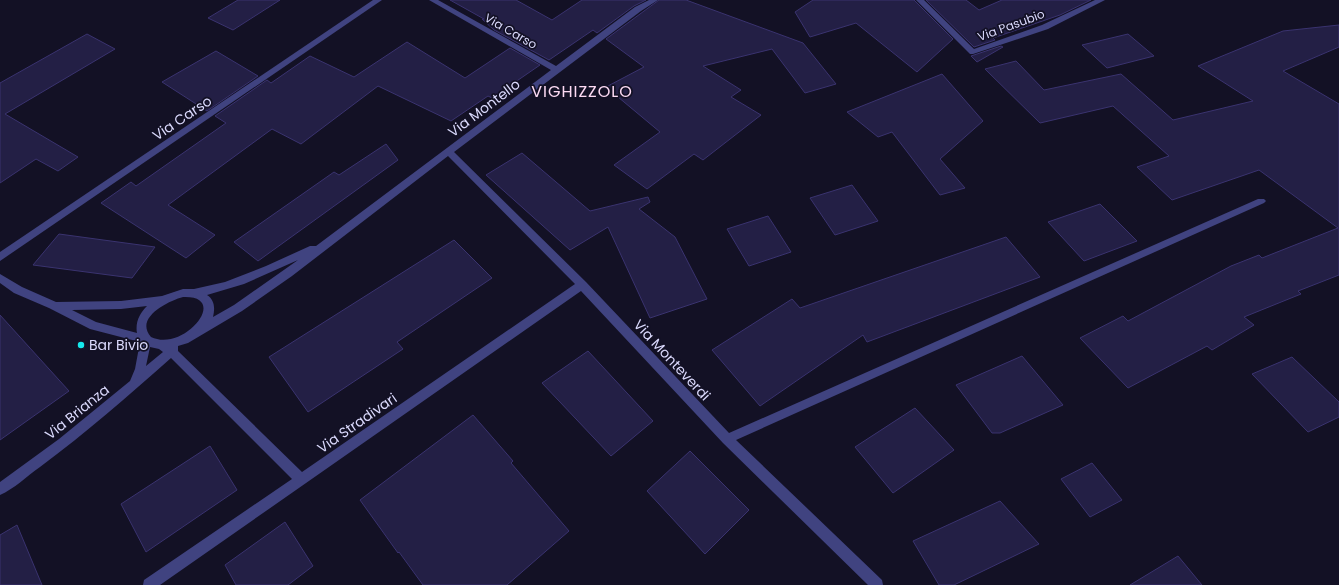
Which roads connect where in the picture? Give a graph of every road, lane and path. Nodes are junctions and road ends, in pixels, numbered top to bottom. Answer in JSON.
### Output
{"nodes":[{"id":1,"x":378,"y":0,"type":"edge"},
{"id":2,"x":433,"y":0,"type":"edge"},
{"id":3,"x":654,"y":0,"type":"edge"},
{"id":4,"x":920,"y":0,"type":"edge"},
{"id":5,"x":1101,"y":0,"type":"edge"},
{"id":6,"x":556,"y":70,"type":"junction"},
{"id":7,"x":449,"y":152,"type":"junction"},
{"id":8,"x":1261,"y":201,"type":"dead end"},
{"id":9,"x":331,"y":240,"type":"junction"},
{"id":10,"x":0,"y":257,"type":"edge"},
{"id":11,"x":0,"y":278,"type":"edge"},
{"id":12,"x":582,"y":285,"type":"junction"},
{"id":13,"x":192,"y":294,"type":"junction"},
{"id":14,"x":164,"y":299,"type":"junction"},
{"id":15,"x":54,"y":306,"type":"junction"},
{"id":16,"x":199,"y":330,"type":"junction"},
{"id":17,"x":146,"y":340,"type":"junction"},
{"id":18,"x":170,"y":352,"type":"junction"},
{"id":19,"x":134,"y":384,"type":"junction"},
{"id":20,"x":728,"y":439,"type":"junction"},
{"id":21,"x":301,"y":480,"type":"junction"},
{"id":22,"x":0,"y":489,"type":"edge"},
{"id":23,"x":149,"y":585,"type":"edge"},
{"id":24,"x":877,"y":585,"type":"edge"}],
"edges":[{"from":1,"to":10,"type":"street","name":"Via Carso"},
{"from":2,"to":6,"type":"street","name":"Via Carso"},
{"from":3,"to":6,"type":"street","name":"Via Montello"},
{"from":4,"to":5,"type":"street","name":"Via Pasubio"},
{"from":6,"to":7,"type":"street","name":"Via Montello"},
{"from":7,"to":9,"type":"street","name":"Via Montello"},
{"from":7,"to":12,"type":"street","name":"Via Monteverdi"},
{"from":8,"to":20,"type":"street"},
{"from":9,"to":13,"type":"street","name":"Via Montello"},
{"from":9,"to":16,"type":"street","name":"Via Montello"},
{"from":11,"to":15,"type":"street"},
{"from":12,"to":20,"type":"street","name":"Via Monteverdi"},
{"from":12,"to":21,"type":"street","name":"Via Stradivari"},
{"from":13,"to":14,"type":"street"},
{"from":13,"to":16,"type":"street"},
{"from":14,"to":15,"type":"street"},
{"from":14,"to":17,"type":"street"},
{"from":15,"to":17,"type":"street"},
{"from":16,"to":18,"type":"street"},
{"from":17,"to":18,"type":"street"},
{"from":17,"to":19,"type":"street","name":"Via Brianza"},
{"from":18,"to":19,"type":"street"},
{"from":18,"to":21,"type":"street"},
{"from":19,"to":22,"type":"street","name":"Via Brianza"},
{"from":20,"to":24,"type":"street","name":"Via Monteverdi"},
{"from":21,"to":23,"type":"street","name":"Via Stradivari"}]}
